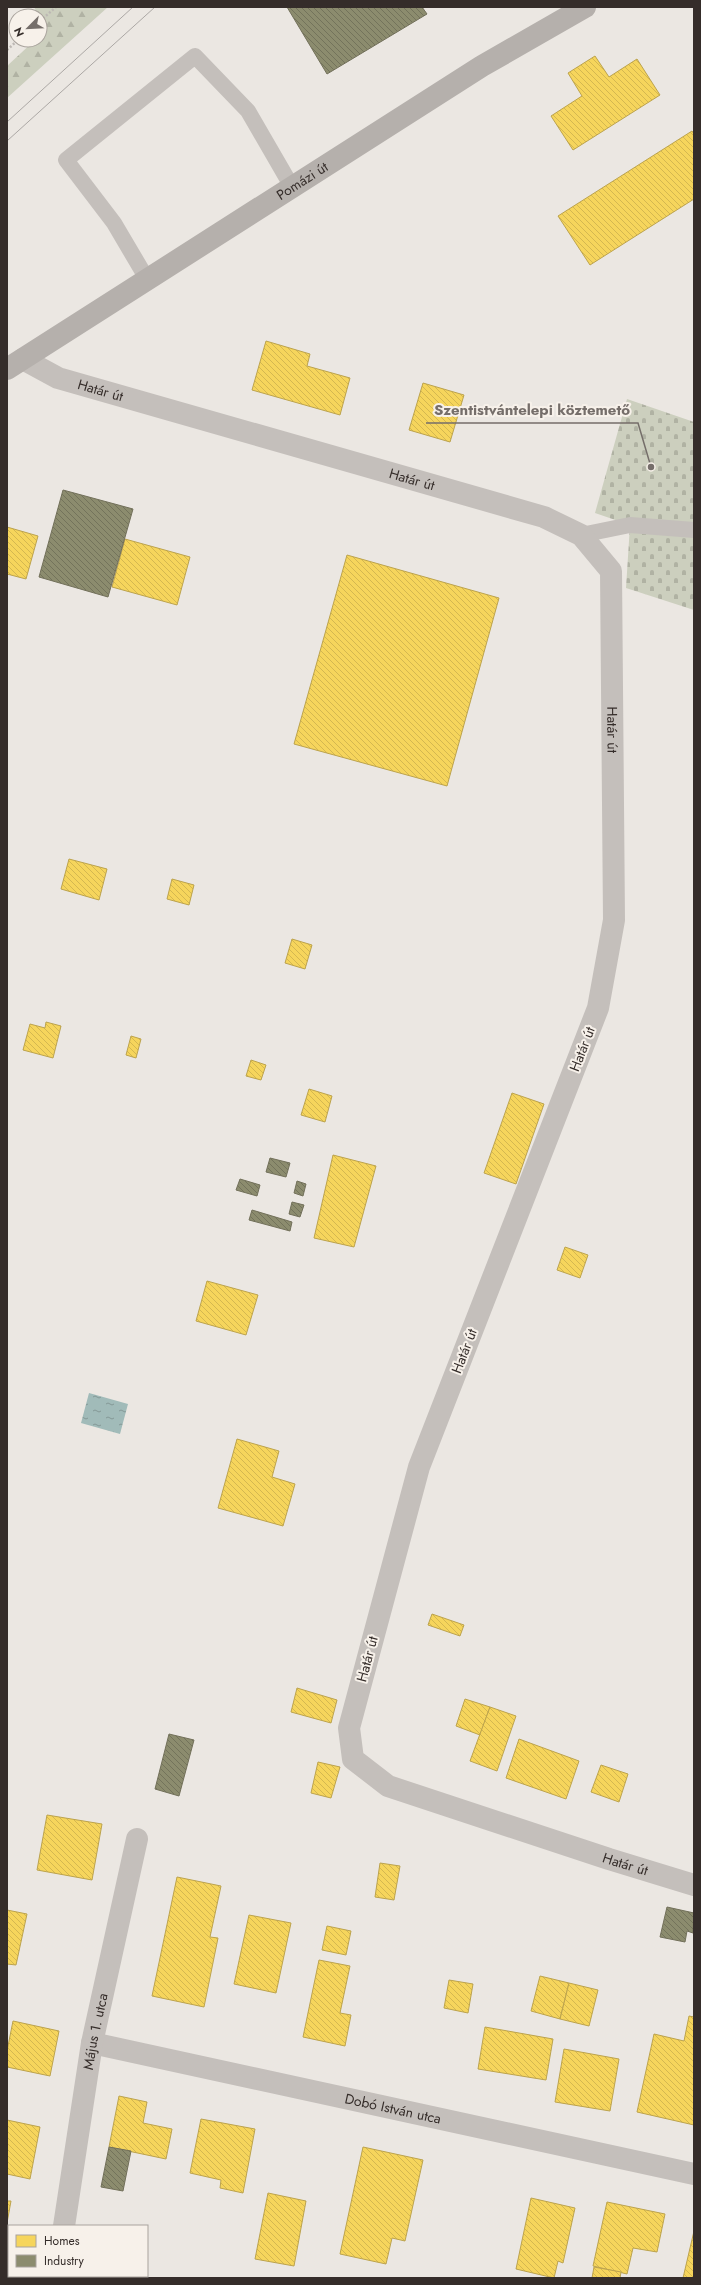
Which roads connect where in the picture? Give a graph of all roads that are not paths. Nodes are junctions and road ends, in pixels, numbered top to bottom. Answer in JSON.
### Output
{"nodes":[{"id":1,"x":585,"y":7,"type":"edge"},
{"id":2,"x":292,"y":188,"type":"junction"},
{"id":3,"x":147,"y":279,"type":"junction"},
{"id":4,"x":15,"y":364,"type":"edge"},
{"id":5,"x":694,"y":530,"type":"edge"},
{"id":6,"x":582,"y":535,"type":"junction"},
{"id":7,"x":137,"y":1839,"type":"dead end"},
{"id":8,"x":694,"y":1885,"type":"edge"},
{"id":9,"x":92,"y":2043,"type":"junction"},
{"id":10,"x":694,"y":2174,"type":"edge"},
{"id":11,"x":64,"y":2225,"type":"edge"}],
"edges":[{"from":1,"to":2,"type":"main road","name":"Pomázi út"},
{"from":2,"to":3,"type":"main road","name":"Pomázi út"},
{"from":2,"to":3,"type":"lane"},
{"from":3,"to":4,"type":"main road","name":"Pomázi út"},
{"from":4,"to":6,"type":"street","name":"Határ út"},
{"from":5,"to":6,"type":"lane"},
{"from":6,"to":8,"type":"street","name":"Határ út"},
{"from":7,"to":9,"type":"street","name":"Május 1. utca"},
{"from":9,"to":10,"type":"street","name":"Dobó István utca"},
{"from":9,"to":11,"type":"street","name":"Május 1. utca"}]}
